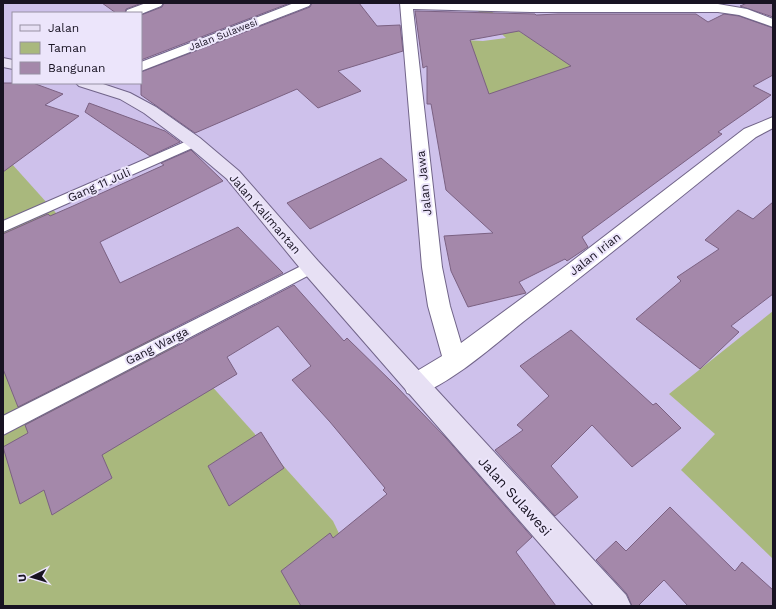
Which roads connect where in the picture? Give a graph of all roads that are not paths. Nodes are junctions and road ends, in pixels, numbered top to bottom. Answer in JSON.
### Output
{"nodes":[{"id":1,"x":157,"y":3,"type":"edge"},
{"id":2,"x":305,"y":3,"type":"edge"},
{"id":3,"x":406,"y":4,"type":"edge"},
{"id":4,"x":134,"y":12,"type":"edge"},
{"id":5,"x":773,"y":24,"type":"edge"},
{"id":6,"x":142,"y":67,"type":"edge"},
{"id":7,"x":94,"y":84,"type":"edge"},
{"id":8,"x":773,"y":122,"type":"edge"},
{"id":9,"x":194,"y":142,"type":"junction"},
{"id":10,"x":3,"y":227,"type":"edge"},
{"id":11,"x":311,"y":267,"type":"junction"},
{"id":12,"x":455,"y":360,"type":"junction"},
{"id":13,"x":416,"y":385,"type":"junction"},
{"id":14,"x":3,"y":426,"type":"edge"},
{"id":15,"x":615,"y":606,"type":"edge"}],
"edges":[{"from":1,"to":4,"type":"street"},
{"from":2,"to":6,"type":"street","name":"Jalan Sulawesi"},
{"from":3,"to":5,"type":"street"},
{"from":3,"to":12,"type":"street","name":"Jalan Jawa"},
{"from":7,"to":9,"type":"street","name":"Jalan Kalimantan"},
{"from":8,"to":12,"type":"street","name":"Jalan Irian"},
{"from":9,"to":10,"type":"lane","name":"Gang 11 Juli"},
{"from":9,"to":11,"type":"street","name":"Jalan Kalimantan"},
{"from":11,"to":13,"type":"street","name":"Jalan Kalimantan"},
{"from":11,"to":14,"type":"lane","name":"Gang Warga"},
{"from":12,"to":13,"type":"street","name":"Jalan Irian"},
{"from":13,"to":15,"type":"street","name":"Jalan Sulawesi"}]}
